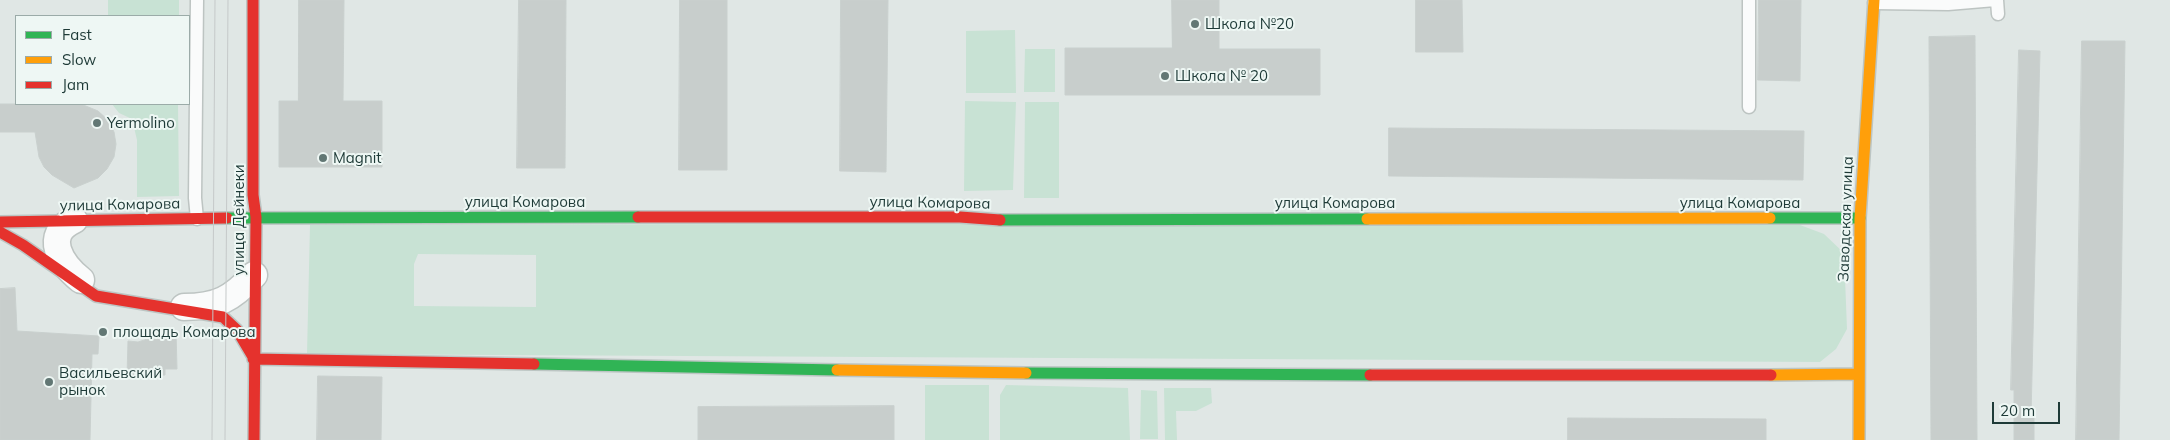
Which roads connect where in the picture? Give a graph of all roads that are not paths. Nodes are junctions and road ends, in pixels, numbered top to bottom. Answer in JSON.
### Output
{"nodes":[{"id":1,"x":196,"y":0,"type":"edge"},
{"id":2,"x":253,"y":0,"type":"edge"},
{"id":3,"x":1749,"y":0,"type":"edge"},
{"id":4,"x":1996,"y":0,"type":"edge"},
{"id":5,"x":1874,"y":1,"type":"edge"},
{"id":6,"x":1998,"y":14,"type":"dead end"},
{"id":7,"x":1749,"y":106,"type":"dead end"},
{"id":8,"x":256,"y":217,"type":"junction"},
{"id":9,"x":1860,"y":218,"type":"junction"},
{"id":10,"x":197,"y":219,"type":"junction"},
{"id":11,"x":74,"y":220,"type":"junction"},
{"id":12,"x":0,"y":222,"type":"edge"},
{"id":13,"x":0,"y":232,"type":"edge"},
{"id":14,"x":254,"y":275,"type":"junction"},
{"id":15,"x":109,"y":299,"type":"junction"},
{"id":16,"x":158,"y":307,"type":"junction"},
{"id":17,"x":253,"y":359,"type":"junction"},
{"id":18,"x":1858,"y":374,"type":"junction"},
{"id":19,"x":254,"y":440,"type":"edge"},
{"id":20,"x":1859,"y":440,"type":"edge"}],
"edges":[{"from":1,"to":10,"type":"lane"},
{"from":2,"to":8,"type":"street","name":"улица Дейнеки"},
{"from":3,"to":7,"type":"lane"},
{"from":4,"to":5,"type":"lane"},
{"from":4,"to":6,"type":"lane"},
{"from":5,"to":9,"type":"street","name":"Заводская улица"},
{"from":8,"to":9,"type":"street","name":"улица Комарова"},
{"from":8,"to":10,"type":"street","name":"улица Комарова"},
{"from":8,"to":14,"type":"street","name":"улица Дейнеки"},
{"from":9,"to":18,"type":"street","name":"Заводская улица"},
{"from":10,"to":11,"type":"street","name":"улица Комарова"},
{"from":11,"to":12,"type":"street","name":"улица Комарова"},
{"from":11,"to":15,"type":"street"},
{"from":13,"to":15,"type":"street"},
{"from":14,"to":16,"type":"street"},
{"from":14,"to":17,"type":"street","name":"улица Дейнеки"},
{"from":15,"to":16,"type":"street"},
{"from":16,"to":17,"type":"street"},
{"from":17,"to":18,"type":"street"},
{"from":17,"to":19,"type":"street","name":"улица Дейнеки"},
{"from":18,"to":20,"type":"street","name":"Заводская улица"}]}
